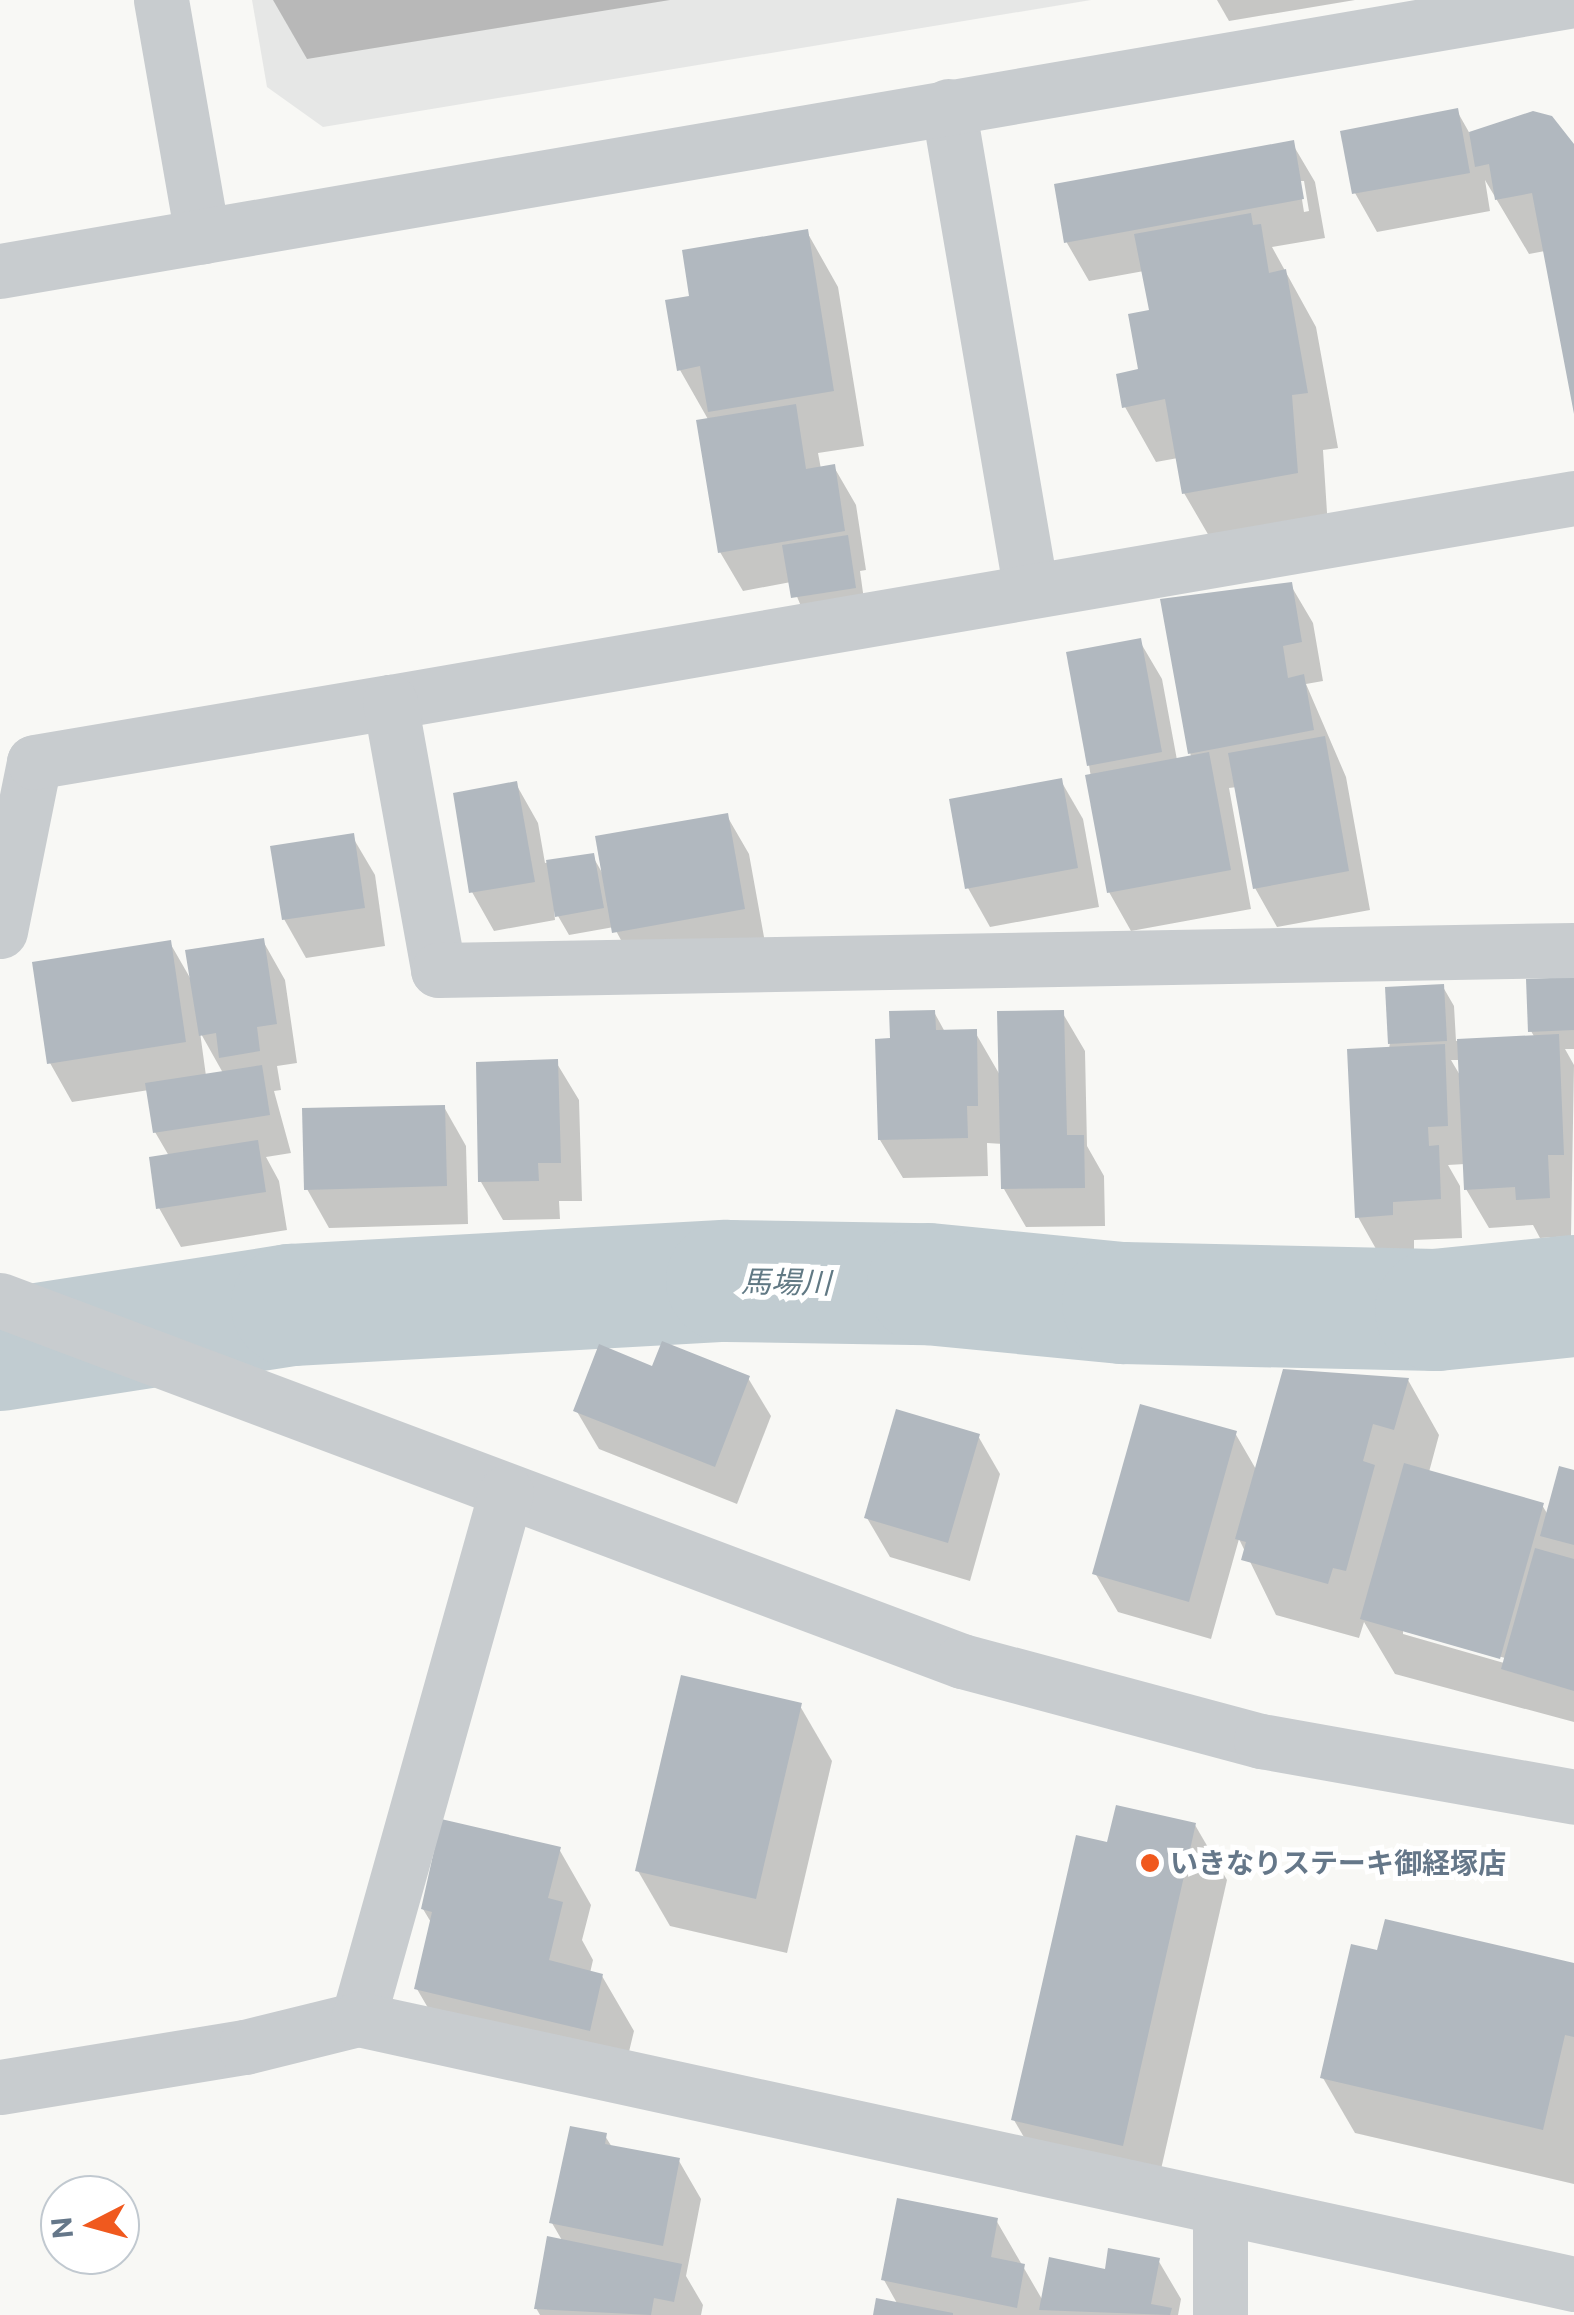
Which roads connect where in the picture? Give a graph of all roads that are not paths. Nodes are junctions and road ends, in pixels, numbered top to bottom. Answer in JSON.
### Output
{"nodes":[{"id":1,"x":161,"y":0,"type":"edge"},
{"id":2,"x":1574,"y":0,"type":"edge"},
{"id":3,"x":948,"y":106,"type":"junction"},
{"id":4,"x":202,"y":236,"type":"junction"},
{"id":5,"x":0,"y":272,"type":"edge"},
{"id":6,"x":1574,"y":498,"type":"edge"},
{"id":7,"x":1031,"y":590,"type":"junction"},
{"id":8,"x":390,"y":702,"type":"junction"},
{"id":9,"x":0,"y":931,"type":"edge"},
{"id":10,"x":1574,"y":950,"type":"edge"},
{"id":11,"x":3,"y":1301,"type":"edge"},
{"id":12,"x":506,"y":1492,"type":"junction"},
{"id":13,"x":1574,"y":1797,"type":"edge"},
{"id":14,"x":358,"y":2020,"type":"junction"},
{"id":15,"x":0,"y":2086,"type":"edge"},
{"id":16,"x":1220,"y":2207,"type":"junction"},
{"id":17,"x":1574,"y":2284,"type":"edge"},
{"id":18,"x":1220,"y":2315,"type":"edge"}],
"edges":[{"from":1,"to":4,"type":"street"},
{"from":2,"to":3,"type":"street"},
{"from":3,"to":4,"type":"street"},
{"from":3,"to":7,"type":"street"},
{"from":4,"to":5,"type":"street"},
{"from":6,"to":7,"type":"street"},
{"from":7,"to":8,"type":"street"},
{"from":8,"to":9,"type":"street"},
{"from":8,"to":10,"type":"street"},
{"from":11,"to":12,"type":"street"},
{"from":12,"to":13,"type":"street"},
{"from":12,"to":14,"type":"street"},
{"from":14,"to":15,"type":"street"},
{"from":14,"to":16,"type":"street"},
{"from":16,"to":17,"type":"street"},
{"from":16,"to":18,"type":"street"}]}
